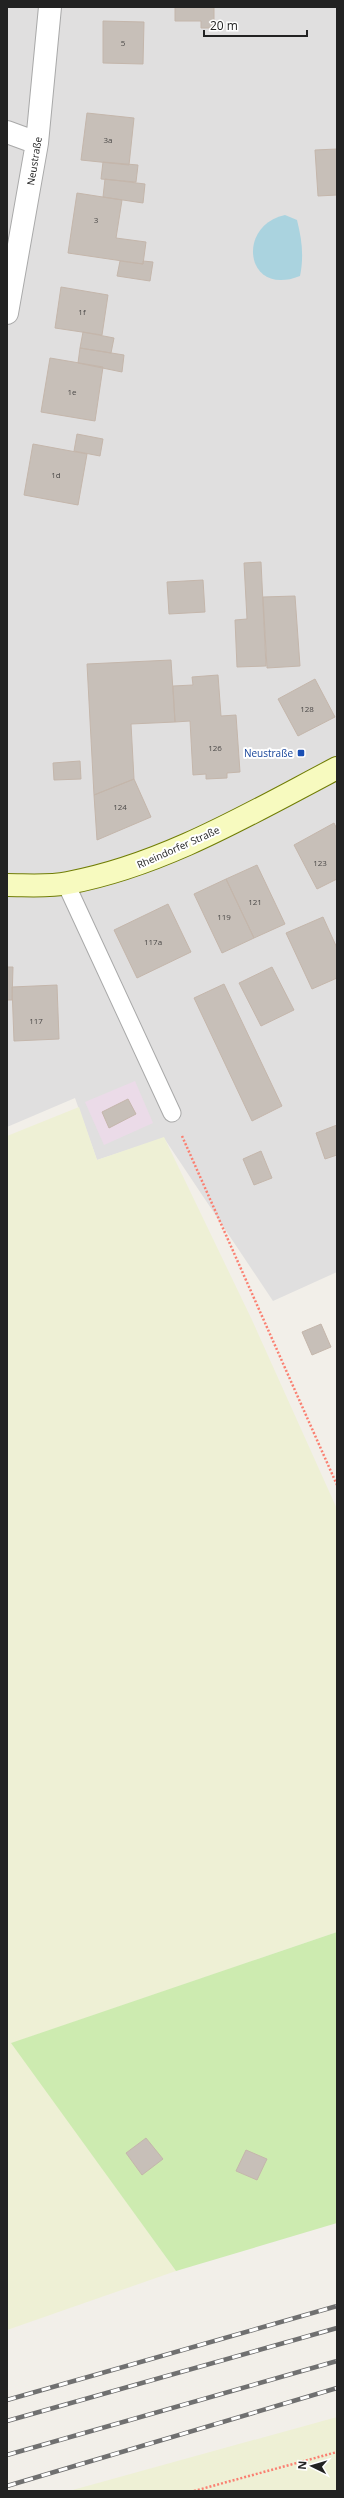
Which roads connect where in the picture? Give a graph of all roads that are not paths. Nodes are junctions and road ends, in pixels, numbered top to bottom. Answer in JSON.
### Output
{"nodes":[{"id":1,"x":50,"y":7,"type":"edge"},
{"id":2,"x":7,"y":132,"type":"edge"},
{"id":3,"x":37,"y":143,"type":"junction"},
{"id":4,"x":7,"y":313,"type":"edge"},
{"id":5,"x":337,"y":768,"type":"edge"},
{"id":6,"x":66,"y":884,"type":"junction"},
{"id":7,"x":7,"y":885,"type":"edge"},
{"id":8,"x":172,"y":1114,"type":"road end"}],
"edges":[{"from":1,"to":3,"type":"street","name":"Neustraße"},
{"from":2,"to":3,"type":"street"},
{"from":3,"to":4,"type":"street","name":"Neustraße"},
{"from":5,"to":6,"type":"main road","name":"Rheindorfer Straße"},
{"from":6,"to":7,"type":"main road","name":"Rheindorfer Straße"},
{"from":6,"to":8,"type":"lane"}]}
